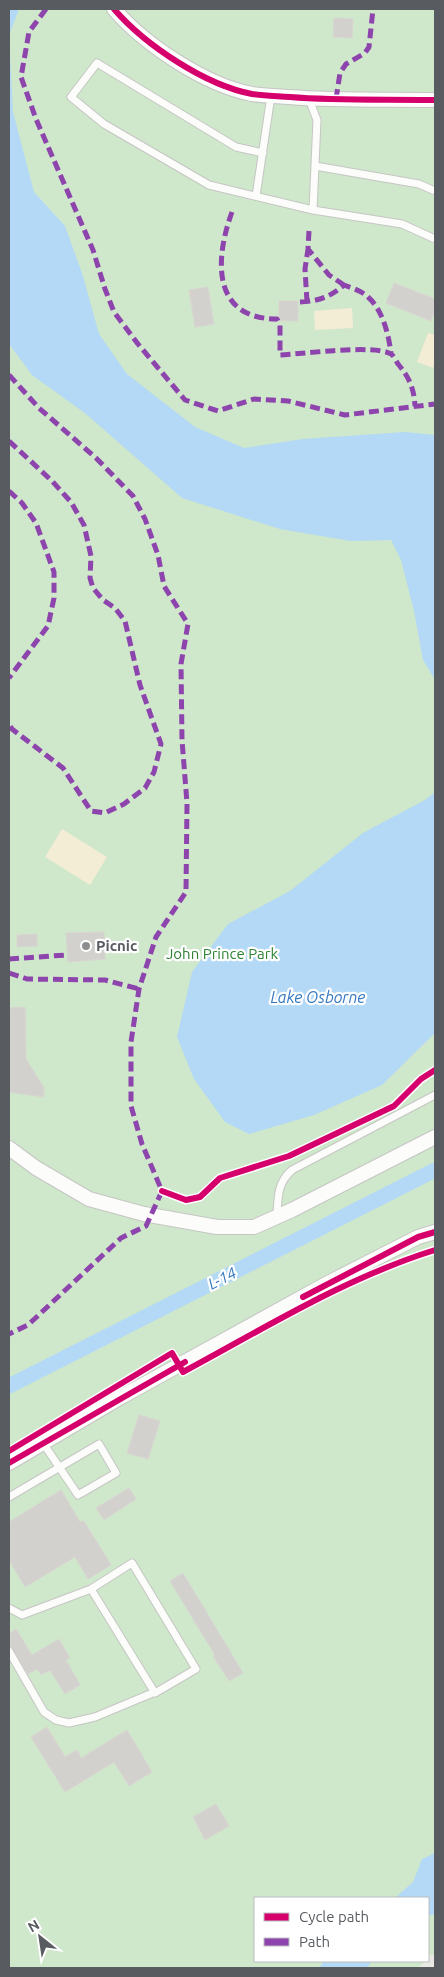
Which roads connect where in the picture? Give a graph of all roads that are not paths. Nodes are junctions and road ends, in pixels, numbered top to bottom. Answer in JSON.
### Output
{"nodes":[{"id":1,"x":114,"y":9,"type":"edge"},
{"id":2,"x":270,"y":96,"type":"junction"},
{"id":3,"x":309,"y":99,"type":"junction"},
{"id":4,"x":435,"y":100,"type":"edge"},
{"id":5,"x":263,"y":153,"type":"junction"},
{"id":6,"x":315,"y":166,"type":"junction"},
{"id":7,"x":435,"y":191,"type":"edge"},
{"id":8,"x":256,"y":196,"type":"junction"},
{"id":9,"x":313,"y":210,"type":"junction"},
{"id":10,"x":435,"y":239,"type":"edge"},
{"id":11,"x":435,"y":1095,"type":"edge"},
{"id":12,"x":435,"y":1137,"type":"edge"},
{"id":13,"x":9,"y":1148,"type":"edge"},
{"id":14,"x":278,"y":1216,"type":"junction"},
{"id":15,"x":435,"y":1232,"type":"edge"},
{"id":16,"x":43,"y":1443,"type":"junction"},
{"id":17,"x":9,"y":1463,"type":"edge"},
{"id":18,"x":59,"y":1467,"type":"junction"},
{"id":19,"x":9,"y":1497,"type":"edge"},
{"id":20,"x":91,"y":1589,"type":"junction"},
{"id":21,"x":9,"y":1608,"type":"edge"},
{"id":22,"x":9,"y":1651,"type":"edge"},
{"id":23,"x":155,"y":1692,"type":"junction"}],
"edges":[{"from":1,"to":2,"type":"street"},
{"from":2,"to":3,"type":"street"},
{"from":2,"to":5,"type":"lane"},
{"from":3,"to":4,"type":"street"},
{"from":3,"to":6,"type":"lane"},
{"from":5,"to":8,"type":"lane"},
{"from":5,"to":8,"type":"lane"},
{"from":6,"to":7,"type":"lane"},
{"from":6,"to":9,"type":"lane"},
{"from":8,"to":9,"type":"lane"},
{"from":9,"to":10,"type":"lane"},
{"from":11,"to":14,"type":"lane"},
{"from":12,"to":14,"type":"street"},
{"from":13,"to":14,"type":"street"},
{"from":15,"to":16,"type":"street"},
{"from":16,"to":17,"type":"street"},
{"from":16,"to":18,"type":"lane"},
{"from":18,"to":18,"type":"lane"},
{"from":18,"to":19,"type":"lane"},
{"from":20,"to":21,"type":"lane"},
{"from":20,"to":23,"type":"lane"},
{"from":20,"to":23,"type":"lane"},
{"from":22,"to":23,"type":"lane"}]}
